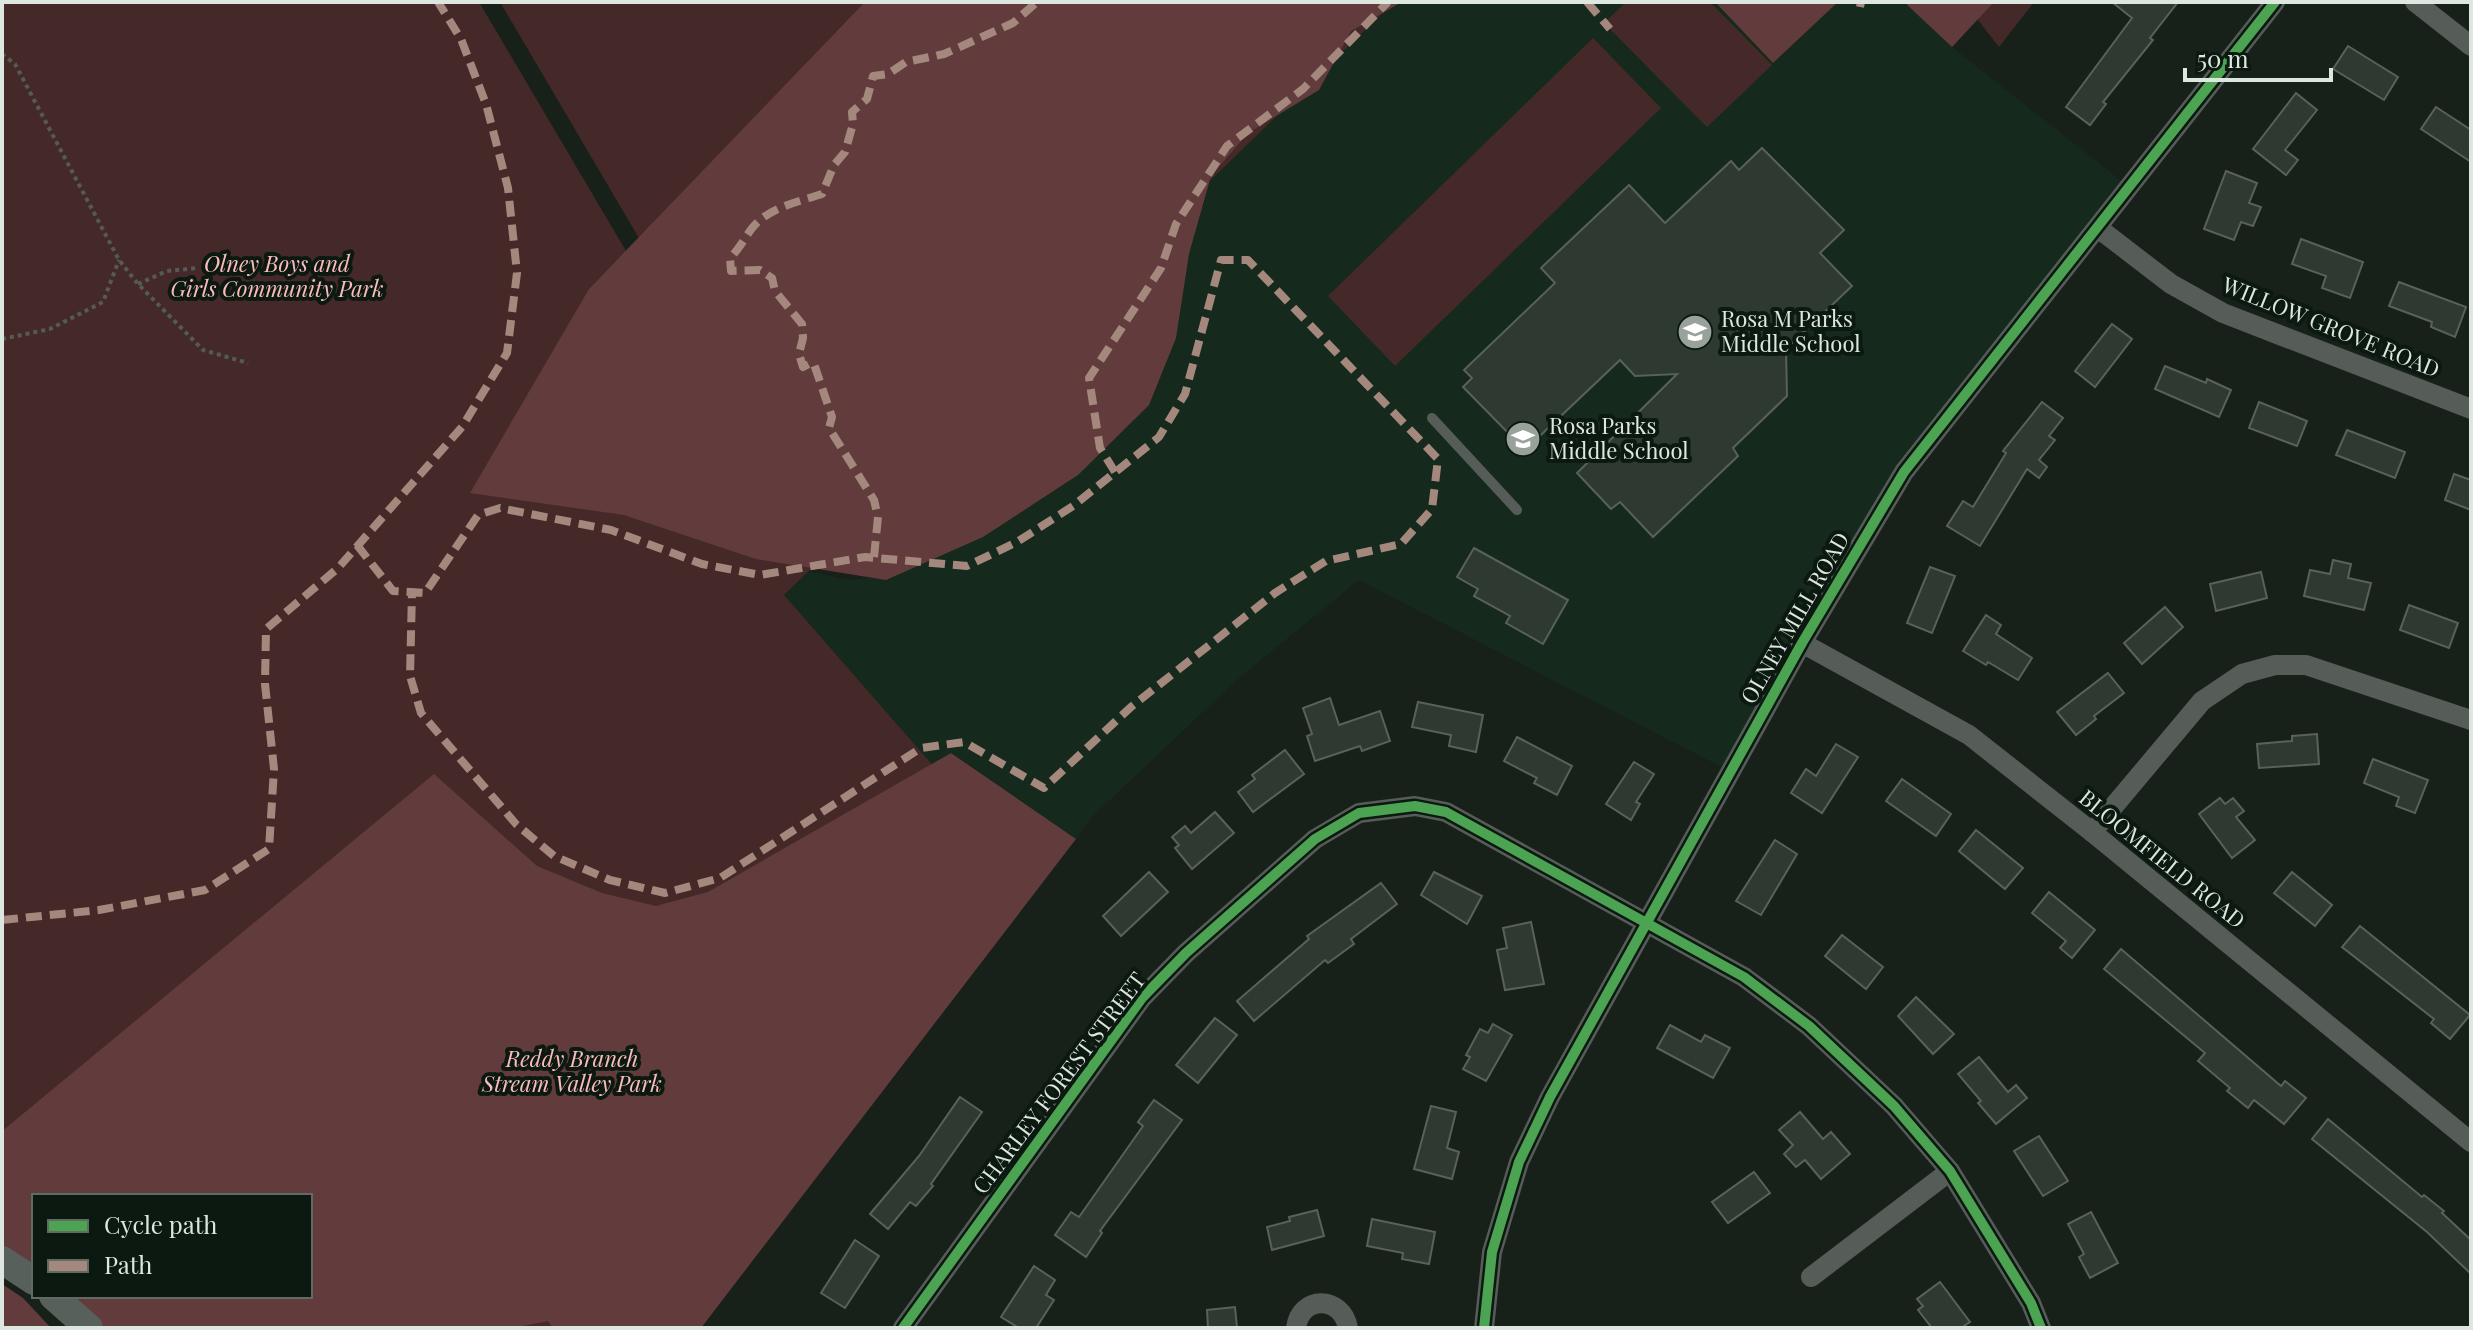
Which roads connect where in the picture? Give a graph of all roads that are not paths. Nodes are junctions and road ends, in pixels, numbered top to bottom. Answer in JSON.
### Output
{"nodes":[{"id":1,"x":2275,"y":2,"type":"edge"},
{"id":2,"x":2415,"y":2,"type":"edge"},
{"id":3,"x":2471,"y":46,"type":"edge"},
{"id":4,"x":2098,"y":228,"type":"junction"},
{"id":5,"x":2471,"y":409,"type":"edge"},
{"id":6,"x":1432,"y":418,"type":"dead end"},
{"id":7,"x":1517,"y":510,"type":"dead end"},
{"id":8,"x":1802,"y":643,"type":"junction"},
{"id":9,"x":2471,"y":720,"type":"edge"},
{"id":10,"x":2092,"y":832,"type":"junction"},
{"id":11,"x":1648,"y":922,"type":"junction"},
{"id":12,"x":2471,"y":1142,"type":"edge"},
{"id":13,"x":1950,"y":1171,"type":"junction"},
{"id":14,"x":2,"y":1260,"type":"edge"},
{"id":15,"x":1811,"y":1277,"type":"dead end"},
{"id":16,"x":32,"y":1280,"type":"edge"},
{"id":17,"x":55,"y":1298,"type":"edge"},
{"id":18,"x":89,"y":1328,"type":"edge"},
{"id":19,"x":903,"y":1328,"type":"edge"},
{"id":20,"x":1296,"y":1328,"type":"edge"},
{"id":21,"x":1348,"y":1328,"type":"edge"},
{"id":22,"x":1484,"y":1328,"type":"edge"},
{"id":23,"x":2041,"y":1328,"type":"edge"}],
"edges":[{"from":1,"to":4,"type":"street","name":"OLNEY MILL ROAD"},
{"from":2,"to":3,"type":"street"},
{"from":4,"to":5,"type":"street","name":"WILLOW GROVE ROAD"},
{"from":4,"to":8,"type":"street","name":"OLNEY MILL ROAD"},
{"from":6,"to":7,"type":"lane"},
{"from":8,"to":10,"type":"street","name":"BLOOMFIELD ROAD"},
{"from":8,"to":11,"type":"street","name":"OLNEY MILL ROAD"},
{"from":9,"to":10,"type":"street"},
{"from":10,"to":12,"type":"street","name":"BLOOMFIELD ROAD"},
{"from":11,"to":13,"type":"street","name":"CHARLEY FOREST STREET"},
{"from":11,"to":19,"type":"street","name":"CHARLEY FOREST STREET"},
{"from":11,"to":22,"type":"street","name":"OLNEY MILL ROAD"},
{"from":13,"to":15,"type":"street"},
{"from":13,"to":23,"type":"street","name":"CHARLEY FOREST STREET"},
{"from":14,"to":16,"type":"main road"},
{"from":17,"to":18,"type":"main road"},
{"from":20,"to":21,"type":"street"}]}
